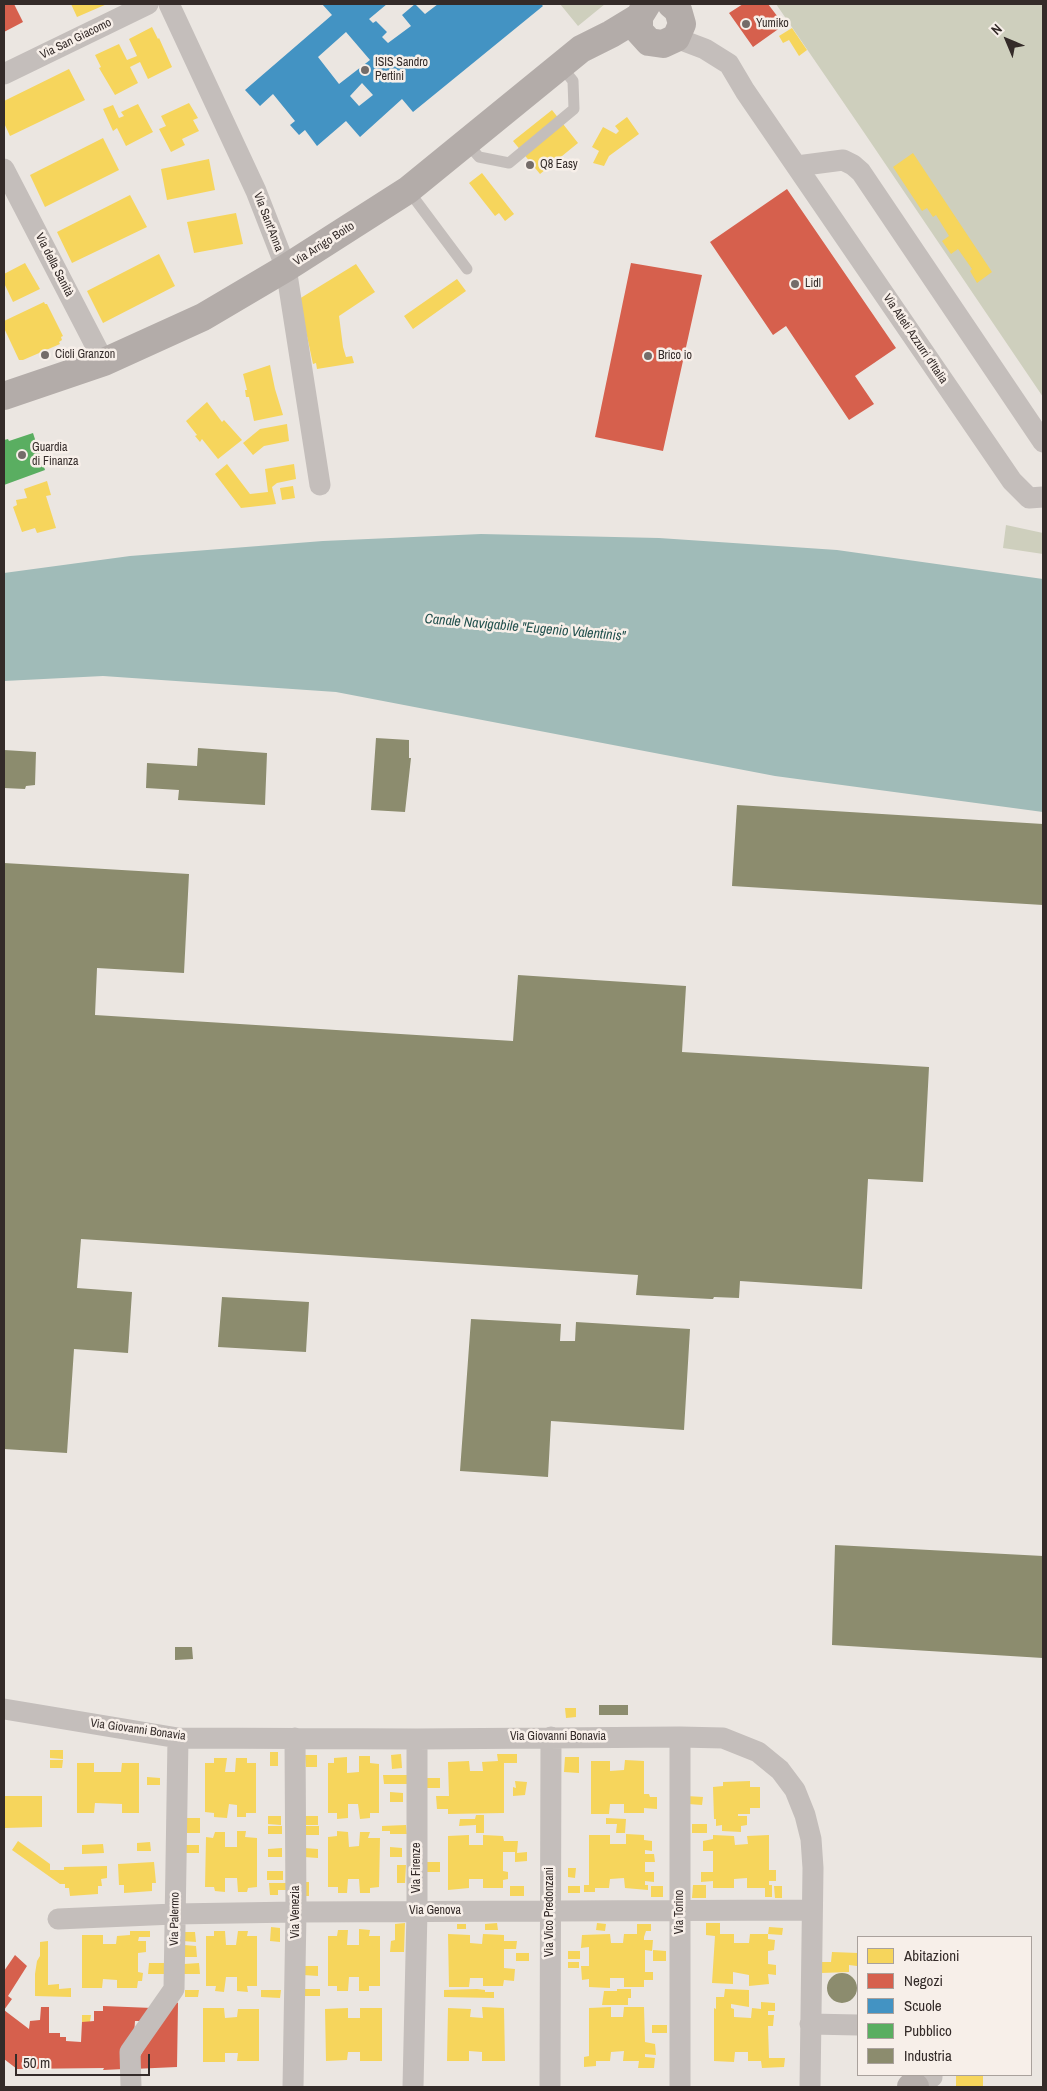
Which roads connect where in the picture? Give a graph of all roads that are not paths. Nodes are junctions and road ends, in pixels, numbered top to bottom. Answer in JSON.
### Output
{"nodes":[{"id":1,"x":148,"y":4,"type":"edge"},
{"id":2,"x":169,"y":4,"type":"edge"},
{"id":3,"x":663,"y":16,"type":"edge"},
{"id":4,"x":561,"y":65,"type":"junction"},
{"id":5,"x":4,"y":74,"type":"edge"},
{"id":6,"x":466,"y":142,"type":"junction"},
{"id":7,"x":797,"y":166,"type":"junction"},
{"id":8,"x":4,"y":169,"type":"edge"},
{"id":9,"x":408,"y":190,"type":"junction"},
{"id":10,"x":286,"y":268,"type":"junction"},
{"id":11,"x":467,"y":269,"type":"dead end"},
{"id":12,"x":104,"y":362,"type":"junction"},
{"id":13,"x":4,"y":396,"type":"edge"},
{"id":14,"x":1043,"y":442,"type":"edge"},
{"id":15,"x":320,"y":485,"type":"dead end"},
{"id":16,"x":1043,"y":497,"type":"edge"},
{"id":17,"x":4,"y":1709,"type":"edge"},
{"id":18,"x":551,"y":1737,"type":"junction"},
{"id":19,"x":680,"y":1737,"type":"junction"},
{"id":20,"x":178,"y":1738,"type":"junction"},
{"id":21,"x":295,"y":1738,"type":"junction"},
{"id":22,"x":417,"y":1739,"type":"junction"},
{"id":23,"x":549,"y":1910,"type":"junction"},
{"id":24,"x":812,"y":1910,"type":"junction"},
{"id":25,"x":416,"y":1911,"type":"junction"},
{"id":26,"x":680,"y":1911,"type":"junction"},
{"id":27,"x":296,"y":1912,"type":"junction"},
{"id":28,"x":174,"y":1914,"type":"junction"},
{"id":29,"x":58,"y":1919,"type":"dead end"},
{"id":30,"x":810,"y":2024,"type":"junction"},
{"id":31,"x":857,"y":2025,"type":"edge"},
{"id":32,"x":932,"y":2076,"type":"edge"},
{"id":33,"x":130,"y":2087,"type":"edge"},
{"id":34,"x":294,"y":2087,"type":"edge"},
{"id":35,"x":413,"y":2087,"type":"edge"},
{"id":36,"x":550,"y":2087,"type":"edge"},
{"id":37,"x":680,"y":2087,"type":"edge"},
{"id":38,"x":810,"y":2087,"type":"edge"},
{"id":39,"x":911,"y":2087,"type":"edge"},
{"id":40,"x":915,"y":2087,"type":"edge"}],
"edges":[{"from":1,"to":5,"type":"street","name":"Via San Giacomo"},
{"from":2,"to":10,"type":"street","name":"Via Sant'Anna"},
{"from":3,"to":4,"type":"main road","name":"Via Arrigo Boito"},
{"from":3,"to":7,"type":"street","name":"Via Atleti Azzurri d'Italia"},
{"from":4,"to":6,"type":"main road","name":"Via Arrigo Boito"},
{"from":4,"to":6,"type":"lane"},
{"from":6,"to":9,"type":"main road","name":"Via Arrigo Boito"},
{"from":7,"to":14,"type":"street"},
{"from":7,"to":16,"type":"street","name":"Via Atleti Azzurri d'Italia"},
{"from":8,"to":12,"type":"street","name":"Via della Sanità"},
{"from":9,"to":10,"type":"main road","name":"Via Arrigo Boito"},
{"from":9,"to":11,"type":"lane"},
{"from":10,"to":12,"type":"main road","name":"Via Arrigo Boito"},
{"from":10,"to":15,"type":"street","name":"Via Sant'Anna"},
{"from":12,"to":13,"type":"main road","name":"Via Arrigo Boito"},
{"from":17,"to":20,"type":"street","name":"Via Giovanni Bonavia"},
{"from":18,"to":19,"type":"street","name":"Via Giovanni Bonavia"},
{"from":18,"to":22,"type":"street","name":"Via Giovanni Bonavia"},
{"from":18,"to":23,"type":"street","name":"Via Vico Predonzani"},
{"from":19,"to":24,"type":"street","name":"Via Giovanni Bonavia"},
{"from":19,"to":26,"type":"street","name":"Via Torino"},
{"from":20,"to":21,"type":"street","name":"Via Giovanni Bonavia"},
{"from":20,"to":28,"type":"street","name":"Via Palermo"},
{"from":21,"to":22,"type":"street","name":"Via Giovanni Bonavia"},
{"from":21,"to":27,"type":"street","name":"Via Venezia"},
{"from":22,"to":25,"type":"street","name":"Via Firenze"},
{"from":23,"to":25,"type":"street","name":"Via Genova"},
{"from":23,"to":26,"type":"street","name":"Via Genova"},
{"from":23,"to":36,"type":"street","name":"Via Vico Predonzani"},
{"from":24,"to":26,"type":"street","name":"Via Genova"},
{"from":24,"to":30,"type":"street","name":"Via Giovanni Bonavia"},
{"from":25,"to":27,"type":"street","name":"Via Genova"},
{"from":25,"to":35,"type":"street","name":"Via Firenze"},
{"from":26,"to":37,"type":"street","name":"Via Torino"},
{"from":27,"to":28,"type":"street","name":"Via Genova"},
{"from":27,"to":34,"type":"street","name":"Via Venezia"},
{"from":28,"to":29,"type":"street","name":"Via Genova"},
{"from":28,"to":33,"type":"street","name":"Via Palermo"},
{"from":30,"to":31,"type":"street"},
{"from":30,"to":38,"type":"street","name":"Via Giovanni Bonavia"},
{"from":32,"to":40,"type":"street"},
{"from":39,"to":40,"type":"street"}]}
